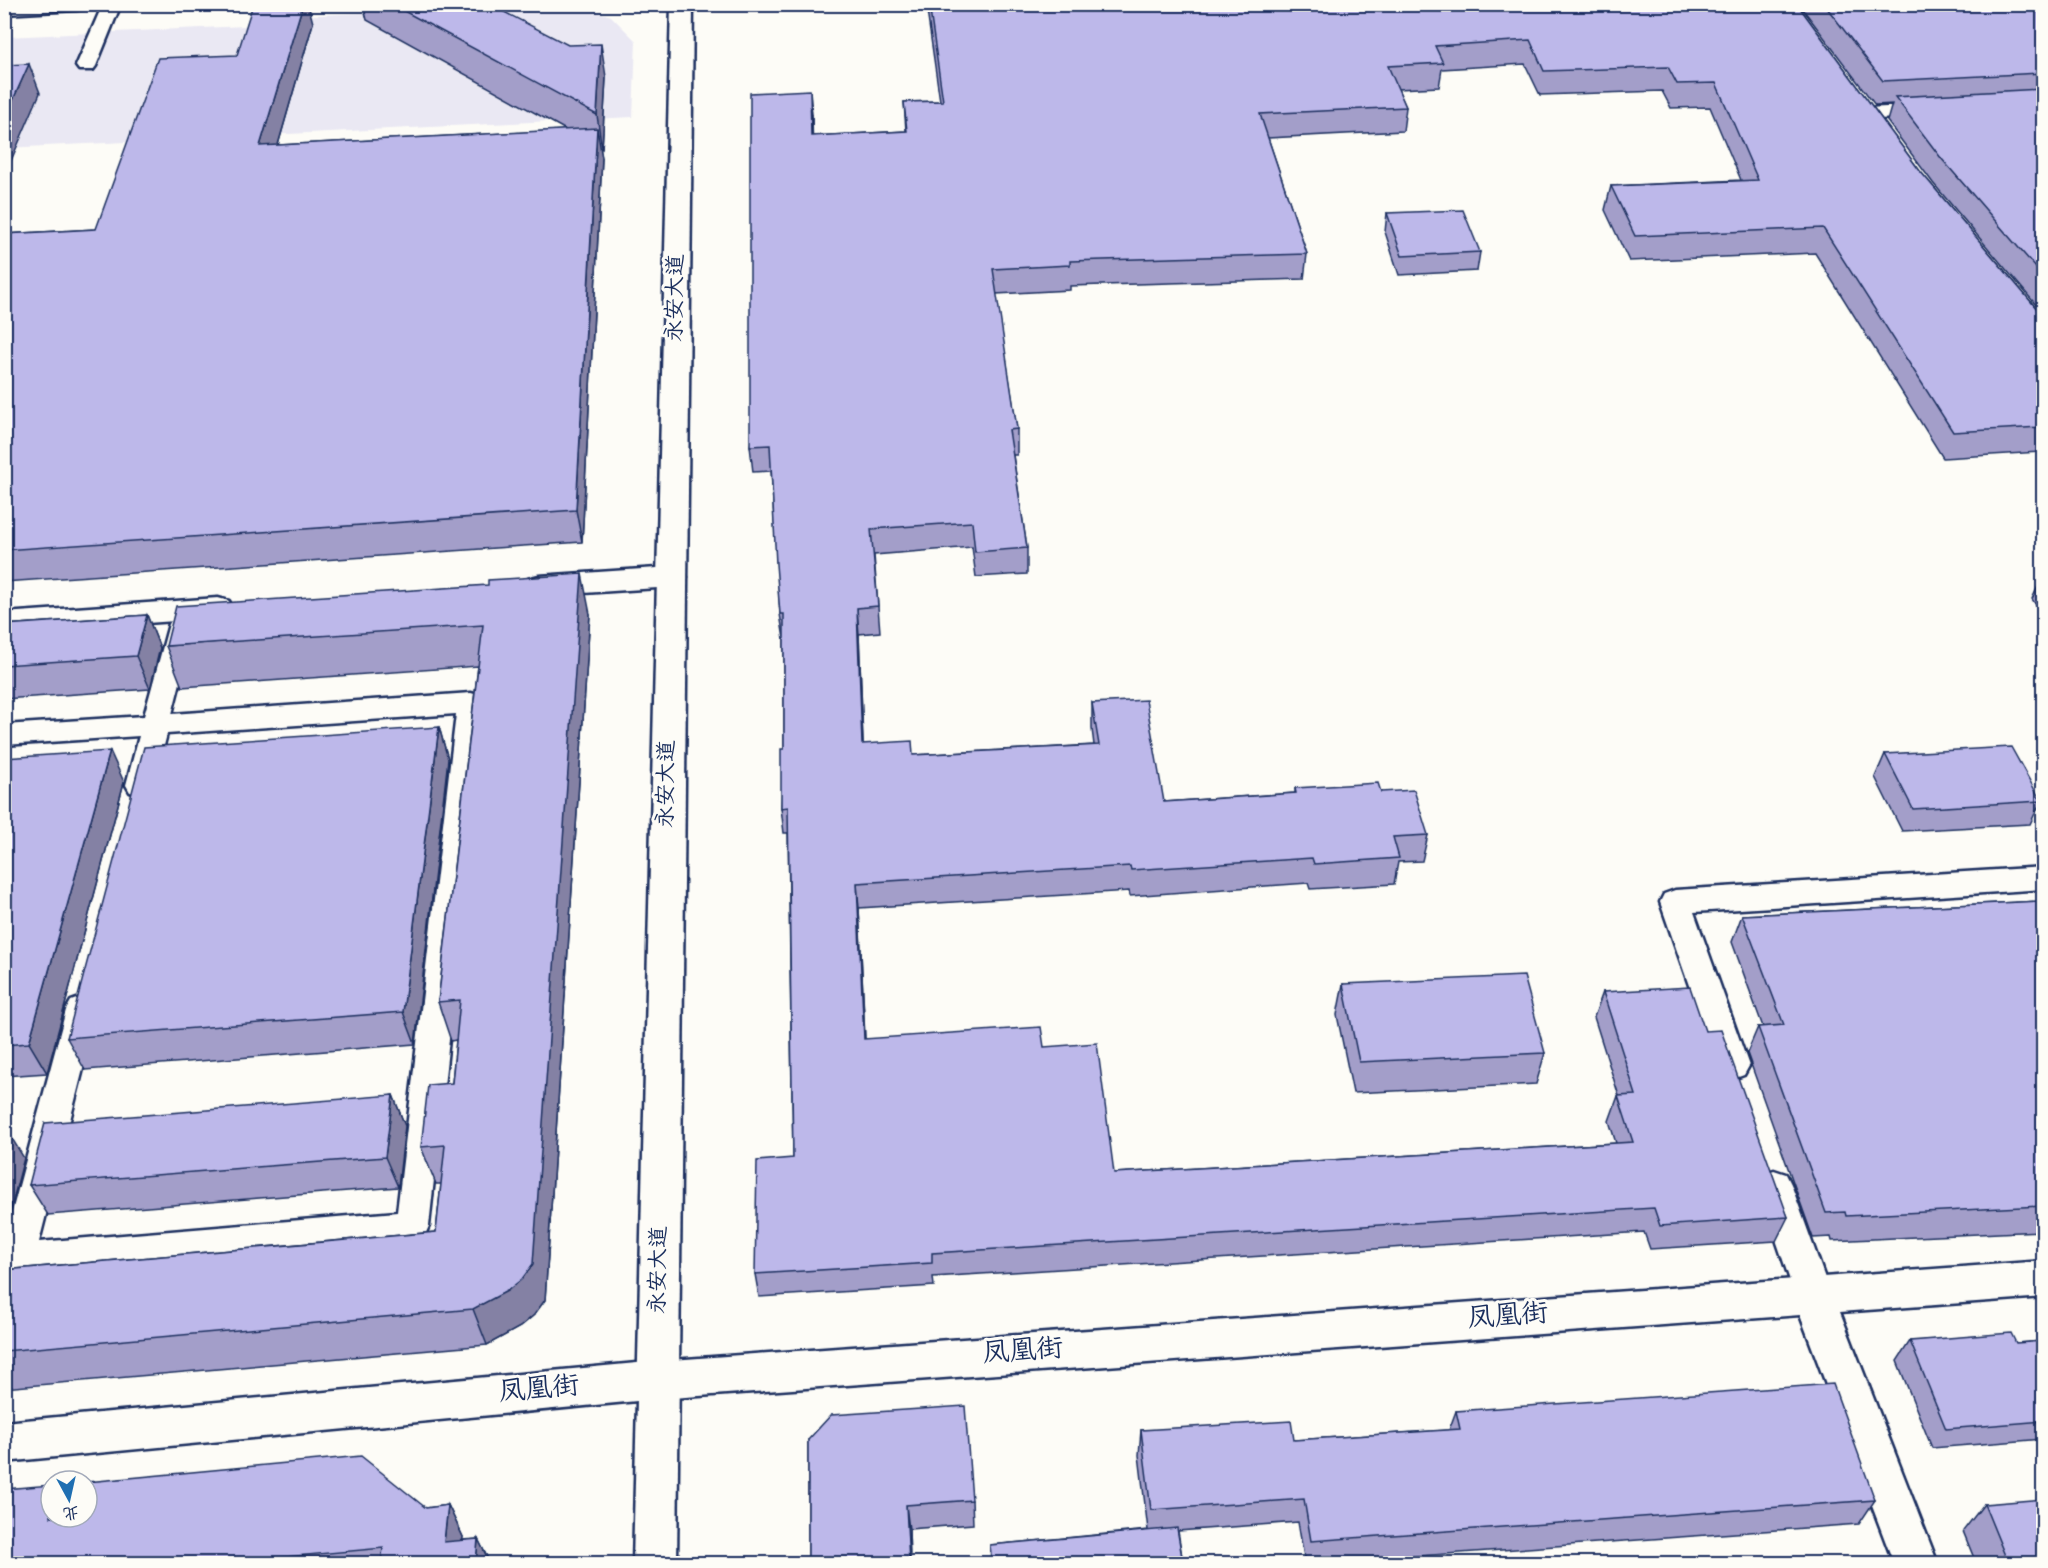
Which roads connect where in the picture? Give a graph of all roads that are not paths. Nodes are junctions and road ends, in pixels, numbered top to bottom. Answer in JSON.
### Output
{"nodes":[{"id":1,"x":76,"y":4,"type":"edge"},
{"id":2,"x":112,"y":4,"type":"edge"},
{"id":3,"x":682,"y":4,"type":"edge"},
{"id":4,"x":4,"y":8,"type":"edge"},
{"id":5,"x":86,"y":66,"type":"dead end"},
{"id":6,"x":1949,"y":109,"type":"edge"},
{"id":7,"x":1866,"y":114,"type":"edge"},
{"id":8,"x":672,"y":577,"type":"junction"},
{"id":9,"x":506,"y":588,"type":"edge"},
{"id":10,"x":245,"y":606,"type":"edge"},
{"id":11,"x":186,"y":610,"type":"junction"},
{"id":12,"x":4,"y":623,"type":"edge"},
{"id":13,"x":156,"y":725,"type":"junction"},
{"id":14,"x":4,"y":735,"type":"edge"},
{"id":15,"x":135,"y":806,"type":"edge"},
{"id":16,"x":2043,"y":878,"type":"edge"},
{"id":17,"x":90,"y":981,"type":"edge"},
{"id":18,"x":1742,"y":1093,"type":"edge"},
{"id":19,"x":1766,"y":1161,"type":"edge"},
{"id":20,"x":11,"y":1260,"type":"edge"},
{"id":21,"x":2043,"y":1279,"type":"edge"},
{"id":22,"x":1814,"y":1295,"type":"junction"},
{"id":23,"x":4,"y":1310,"type":"edge"},
{"id":24,"x":658,"y":1380,"type":"junction"},
{"id":25,"x":4,"y":1442,"type":"edge"},
{"id":26,"x":655,"y":1563,"type":"edge"},
{"id":27,"x":1916,"y":1563,"type":"edge"}],
"edges":[{"from":1,"to":4,"type":"street"},
{"from":2,"to":5,"type":"lane"},
{"from":3,"to":8,"type":"street","name":"永安大道"},
{"from":6,"to":7,"type":"lane"},
{"from":8,"to":9,"type":"street"},
{"from":8,"to":24,"type":"street","name":"永安大道"},
{"from":10,"to":11,"type":"street"},
{"from":11,"to":12,"type":"street"},
{"from":11,"to":13,"type":"lane"},
{"from":13,"to":14,"type":"lane"},
{"from":13,"to":15,"type":"lane"},
{"from":13,"to":20,"type":"lane"},
{"from":16,"to":18,"type":"lane"},
{"from":17,"to":20,"type":"lane"},
{"from":19,"to":22,"type":"lane"},
{"from":20,"to":23,"type":"lane"},
{"from":21,"to":22,"type":"street","name":"凤凰街"},
{"from":22,"to":24,"type":"street","name":"凤凰街"},
{"from":22,"to":27,"type":"street"},
{"from":24,"to":25,"type":"street","name":"凤凰街"},
{"from":24,"to":26,"type":"street","name":"永安大道"}]}
